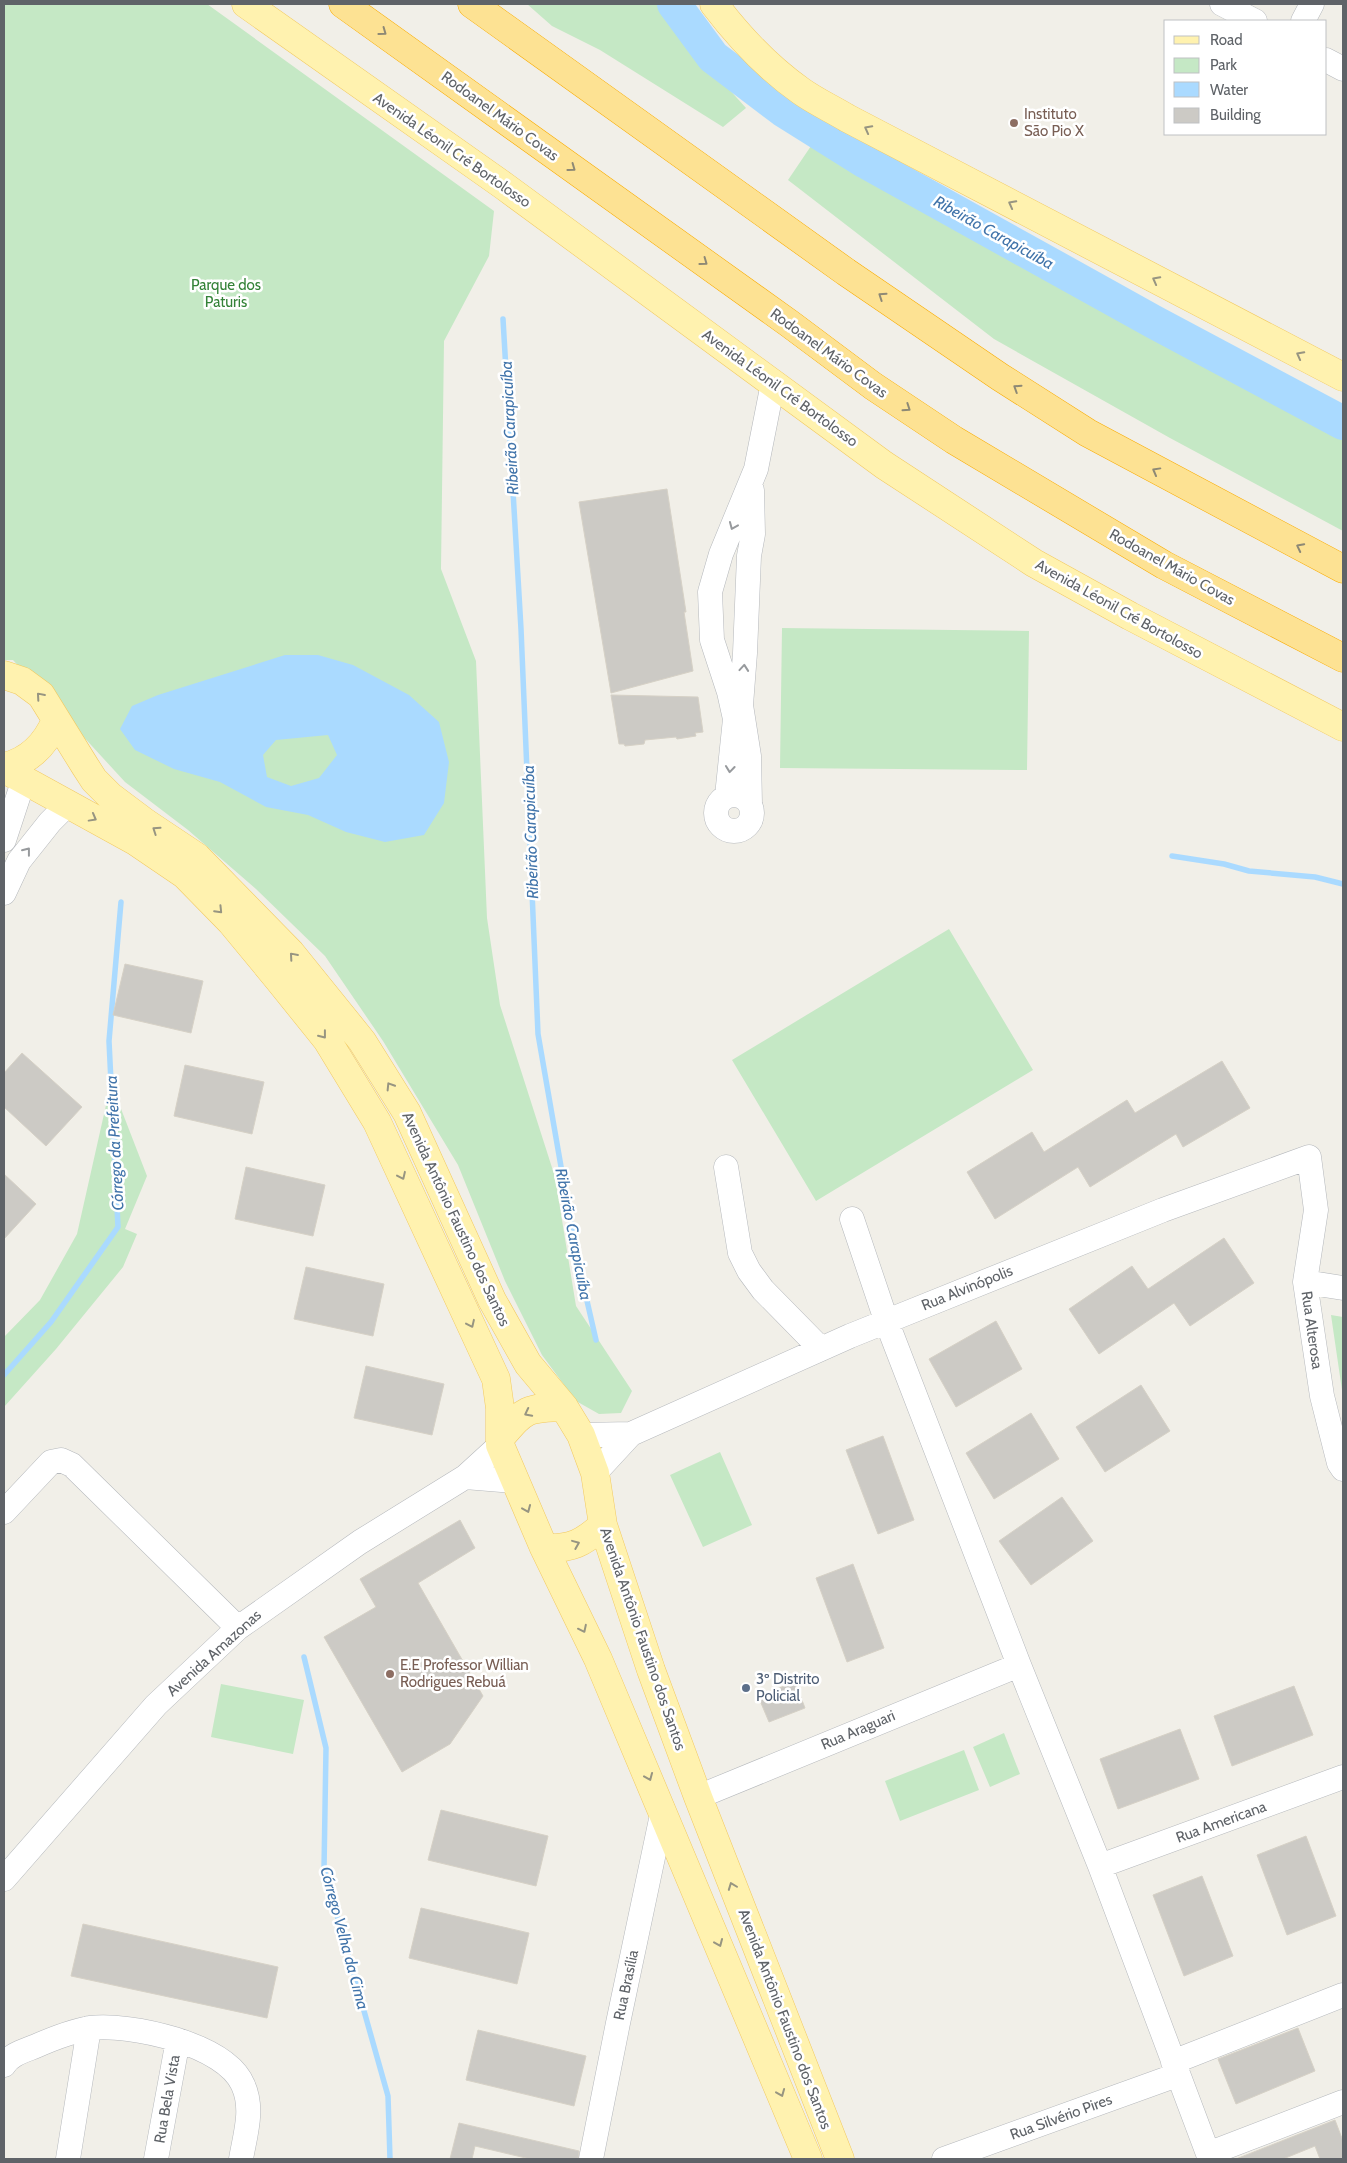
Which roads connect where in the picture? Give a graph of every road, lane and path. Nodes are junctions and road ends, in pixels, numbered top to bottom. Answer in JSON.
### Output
{"nodes":[{"id":1,"x":246,"y":4,"type":"edge"},
{"id":2,"x":343,"y":4,"type":"edge"},
{"id":3,"x":472,"y":4,"type":"edge"},
{"id":4,"x":714,"y":4,"type":"edge"},
{"id":5,"x":1222,"y":4,"type":"edge"},
{"id":6,"x":1312,"y":4,"type":"edge"},
{"id":7,"x":1253,"y":20,"type":"edge"},
{"id":8,"x":1304,"y":20,"type":"edge"},
{"id":9,"x":1327,"y":61,"type":"edge"},
{"id":10,"x":1343,"y":69,"type":"edge"},
{"id":11,"x":1343,"y":378,"type":"edge"},
{"id":12,"x":772,"y":383,"type":"junction"},
{"id":13,"x":752,"y":481,"type":"junction"},
{"id":14,"x":1343,"y":569,"type":"edge"},
{"id":15,"x":1343,"y":658,"type":"edge"},
{"id":16,"x":4,"y":675,"type":"edge"},
{"id":17,"x":56,"y":720,"type":"junction"},
{"id":18,"x":1343,"y":727,"type":"edge"},
{"id":19,"x":10,"y":772,"type":"edge"},
{"id":20,"x":727,"y":796,"type":"junction"},
{"id":21,"x":68,"y":804,"type":"junction"},
{"id":22,"x":750,"y":804,"type":"junction"},
{"id":23,"x":4,"y":840,"type":"edge"},
{"id":24,"x":4,"y":894,"type":"edge"},
{"id":25,"x":1309,"y":1157,"type":"joint"},
{"id":26,"x":726,"y":1167,"type":"dead end"},
{"id":27,"x":852,"y":1219,"type":"dead end"},
{"id":28,"x":1305,"y":1282,"type":"junction"},
{"id":29,"x":1343,"y":1288,"type":"edge"},
{"id":30,"x":886,"y":1320,"type":"junction"},
{"id":31,"x":821,"y":1349,"type":"junction"},
{"id":32,"x":564,"y":1407,"type":"junction"},
{"id":33,"x":631,"y":1434,"type":"junction"},
{"id":34,"x":581,"y":1435,"type":"junction"},
{"id":35,"x":501,"y":1441,"type":"junction"},
{"id":36,"x":1343,"y":1469,"type":"edge"},
{"id":37,"x":596,"y":1473,"type":"junction"},
{"id":38,"x":465,"y":1477,"type":"junction"},
{"id":39,"x":515,"y":1481,"type":"junction"},
{"id":40,"x":4,"y":1512,"type":"edge"},
{"id":41,"x":603,"y":1525,"type":"junction"},
{"id":42,"x":544,"y":1548,"type":"junction"},
{"id":43,"x":238,"y":1628,"type":"junction"},
{"id":44,"x":1018,"y":1665,"type":"junction"},
{"id":45,"x":1343,"y":1777,"type":"edge"},
{"id":46,"x":698,"y":1797,"type":"junction"},
{"id":47,"x":663,"y":1810,"type":"junction"},
{"id":48,"x":1100,"y":1866,"type":"junction"},
{"id":49,"x":4,"y":1879,"type":"edge"},
{"id":50,"x":1343,"y":1994,"type":"edge"},
{"id":51,"x":89,"y":2028,"type":"junction"},
{"id":52,"x":178,"y":2040,"type":"junction"},
{"id":53,"x":4,"y":2065,"type":"edge"},
{"id":54,"x":1175,"y":2068,"type":"junction"},
{"id":55,"x":1343,"y":2102,"type":"edge"},
{"id":56,"x":1209,"y":2157,"type":"edge"},
{"id":57,"x":68,"y":2159,"type":"edge"},
{"id":58,"x":156,"y":2159,"type":"edge"},
{"id":59,"x":241,"y":2159,"type":"edge"},
{"id":60,"x":592,"y":2159,"type":"edge"},
{"id":61,"x":808,"y":2159,"type":"edge"},
{"id":62,"x":840,"y":2159,"type":"edge"},
{"id":63,"x":944,"y":2159,"type":"edge"}],
"edges":[{"from":1,"to":12,"type":"main road","name":"Avenida Léonil Cré Bortolosso"},
{"from":2,"to":15,"type":"highway","name":"Rodoanel Mário Covas","one_way":true},
{"from":14,"to":3,"type":"highway","one_way":true},
{"from":11,"to":4,"type":"main road","one_way":true},
{"from":5,"to":7,"type":"street"},
{"from":6,"to":8,"type":"street"},
{"from":9,"to":10,"type":"street"},
{"from":12,"to":13,"type":"street"},
{"from":12,"to":18,"type":"main road","name":"Avenida Léonil Cré Bortolosso"},
{"from":13,"to":20,"type":"street","one_way":true},
{"from":22,"to":13,"type":"street","one_way":true},
{"from":17,"to":16,"type":"main road","name":"Avenida Antônio Faustino dos Santos","one_way":true},
{"from":17,"to":19,"type":"main road"},
{"from":32,"to":17,"type":"main road","name":"Avenida Antônio Faustino dos Santos","one_way":true},
{"from":19,"to":21,"type":"main road","name":"Avenida Antônio Faustino dos Santos"},
{"from":19,"to":23,"type":"street"},
{"from":20,"to":22,"type":"street"},
{"from":20,"to":22,"type":"street"},
{"from":24,"to":21,"type":"street","one_way":true},
{"from":21,"to":35,"type":"main road","name":"Avenida Antônio Faustino dos Santos","one_way":true},
{"from":25,"to":28,"type":"street","name":"Rua Alterosa"},
{"from":25,"to":30,"type":"street","name":"Rua Alvinópolis"},
{"from":26,"to":31,"type":"street"},
{"from":27,"to":30,"type":"street"},
{"from":28,"to":29,"type":"street"},
{"from":28,"to":36,"type":"street","name":"Rua Alterosa"},
{"from":30,"to":31,"type":"street","name":"Rua Alvinópolis"},
{"from":30,"to":44,"type":"street"},
{"from":31,"to":33,"type":"street","name":"Rua Alvinópolis"},
{"from":32,"to":34,"type":"main road","name":"Avenida Antônio Faustino dos Santos"},
{"from":32,"to":35,"type":"main road","one_way":true},
{"from":33,"to":34,"type":"street","name":"Rua Alvinópolis"},
{"from":33,"to":37,"type":"street","name":"Rua Alvinópolis"},
{"from":34,"to":37,"type":"main road","name":"Avenida Antônio Faustino dos Santos"},
{"from":35,"to":38,"type":"street","name":"Avenida Amazonas"},
{"from":35,"to":39,"type":"main road","name":"Avenida Antônio Faustino dos Santos"},
{"from":37,"to":41,"type":"main road","name":"Avenida Antônio Faustino dos Santos"},
{"from":38,"to":39,"type":"street"},
{"from":38,"to":43,"type":"street","name":"Avenida Amazonas"},
{"from":39,"to":42,"type":"main road","name":"Avenida Antônio Faustino dos Santos","one_way":true},
{"from":40,"to":43,"type":"street"},
{"from":42,"to":41,"type":"main road","one_way":true},
{"from":41,"to":46,"type":"main road","name":"Avenida Antônio Faustino dos Santos"},
{"from":42,"to":47,"type":"main road","name":"Avenida Antônio Faustino dos Santos","one_way":true},
{"from":43,"to":49,"type":"street","name":"Avenida Amazonas"},
{"from":44,"to":46,"type":"street","name":"Rua Araguari"},
{"from":44,"to":48,"type":"street"},
{"from":45,"to":48,"type":"street","name":"Rua Americana"},
{"from":62,"to":46,"type":"main road","name":"Avenida Antônio Faustino dos Santos","one_way":true},
{"from":47,"to":60,"type":"street","name":"Rua Brasília"},
{"from":47,"to":61,"type":"main road","name":"Avenida Antônio Faustino dos Santos","one_way":true},
{"from":48,"to":54,"type":"street"},
{"from":50,"to":54,"type":"street","name":"Rua Silvério Pires"},
{"from":51,"to":52,"type":"street"},
{"from":51,"to":53,"type":"street"},
{"from":51,"to":57,"type":"street"},
{"from":52,"to":58,"type":"street","name":"Rua Bela Vista"},
{"from":52,"to":59,"type":"street"},
{"from":54,"to":56,"type":"street"},
{"from":54,"to":63,"type":"street","name":"Rua Silvério Pires"},
{"from":55,"to":56,"type":"street"}]}
